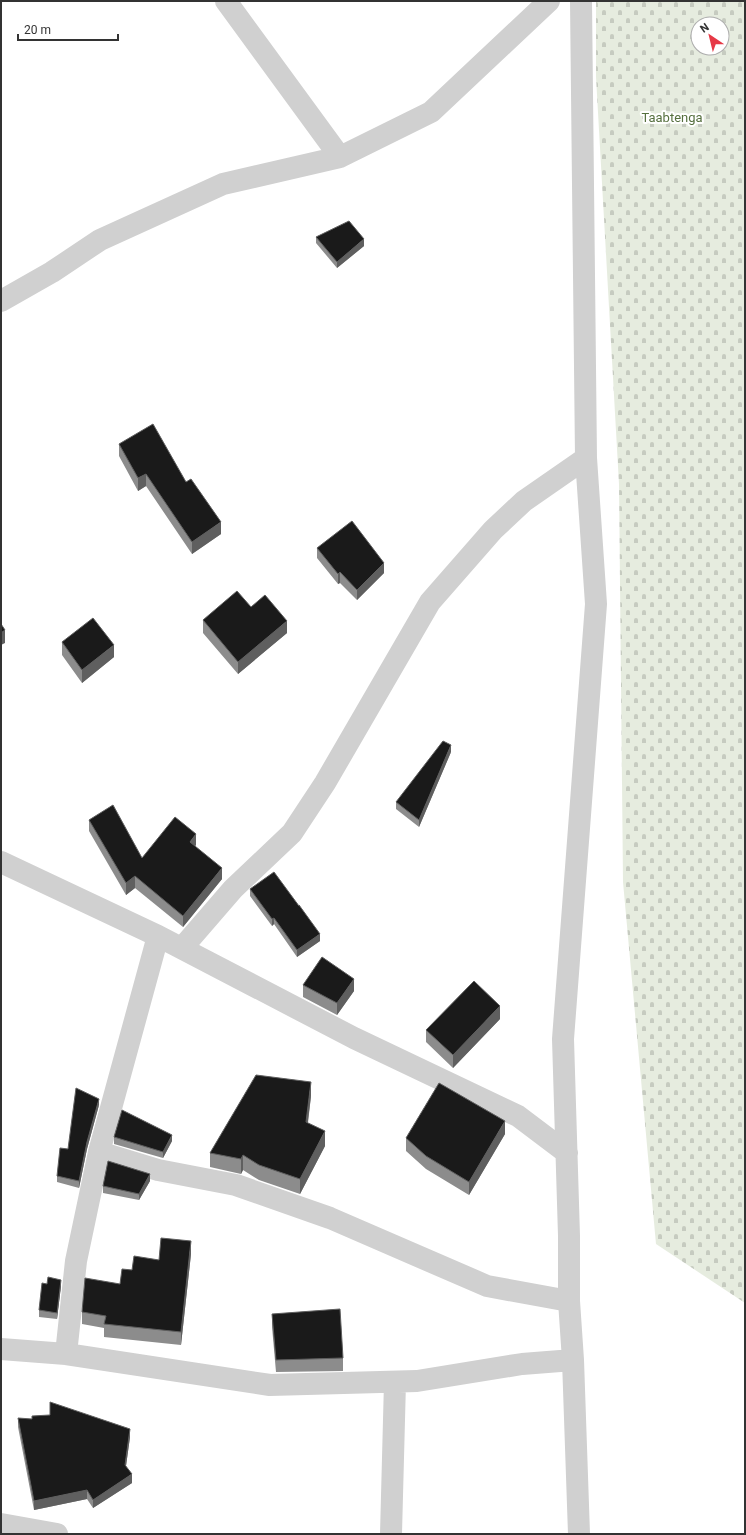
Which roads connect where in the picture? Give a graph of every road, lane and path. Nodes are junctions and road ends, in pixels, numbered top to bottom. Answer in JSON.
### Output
{"nodes":[{"id":1,"x":226,"y":1,"type":"edge"},
{"id":2,"x":549,"y":1,"type":"edge"},
{"id":3,"x":581,"y":1,"type":"edge"},
{"id":4,"x":340,"y":157,"type":"junction"},
{"id":5,"x":1,"y":301,"type":"edge"},
{"id":6,"x":586,"y":458,"type":"junction"},
{"id":7,"x":1,"y":862,"type":"edge"},
{"id":8,"x":158,"y":936,"type":"junction"},
{"id":9,"x":182,"y":948,"type":"junction"},
{"id":10,"x":98,"y":1152,"type":"junction"},
{"id":11,"x":567,"y":1152,"type":"junction"},
{"id":12,"x":569,"y":1301,"type":"junction"},
{"id":13,"x":1,"y":1350,"type":"edge"},
{"id":14,"x":66,"y":1354,"type":"junction"},
{"id":15,"x":573,"y":1360,"type":"junction"},
{"id":16,"x":395,"y":1382,"type":"junction"},
{"id":17,"x":1,"y":1524,"type":"edge"},
{"id":18,"x":57,"y":1534,"type":"edge"},
{"id":19,"x":391,"y":1534,"type":"edge"},
{"id":20,"x":579,"y":1534,"type":"edge"}],
"edges":[{"from":1,"to":4,"type":"street"},
{"from":2,"to":4,"type":"street"},
{"from":3,"to":6,"type":"street"},
{"from":4,"to":5,"type":"street"},
{"from":6,"to":9,"type":"street"},
{"from":6,"to":11,"type":"street"},
{"from":7,"to":8,"type":"street"},
{"from":8,"to":9,"type":"street"},
{"from":8,"to":10,"type":"street"},
{"from":9,"to":11,"type":"street"},
{"from":10,"to":12,"type":"street"},
{"from":10,"to":14,"type":"street"},
{"from":11,"to":12,"type":"street"},
{"from":12,"to":15,"type":"street"},
{"from":13,"to":14,"type":"street"},
{"from":14,"to":16,"type":"street"},
{"from":15,"to":16,"type":"street"},
{"from":15,"to":20,"type":"street"},
{"from":16,"to":19,"type":"street"},
{"from":17,"to":18,"type":"street"}]}
